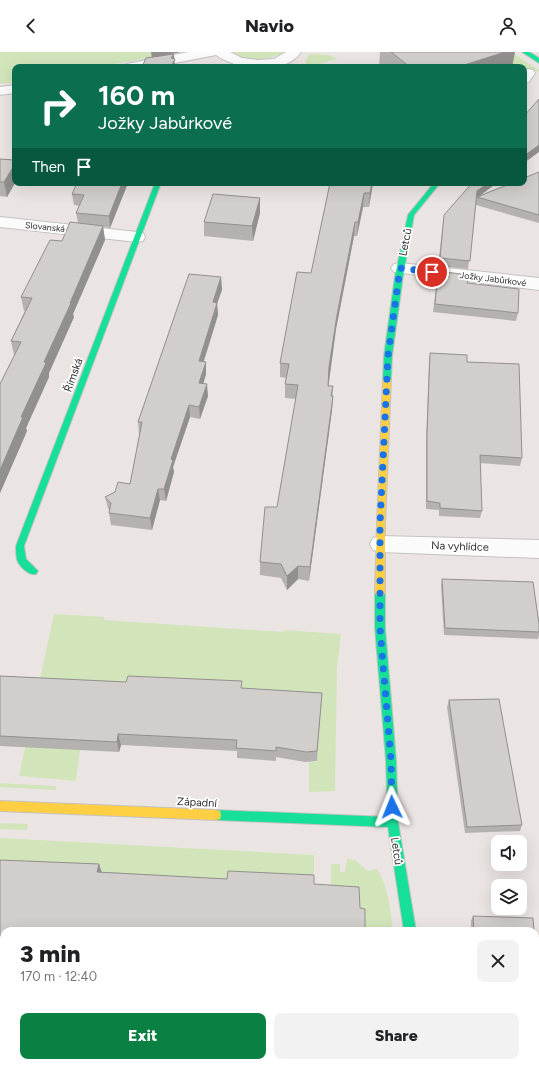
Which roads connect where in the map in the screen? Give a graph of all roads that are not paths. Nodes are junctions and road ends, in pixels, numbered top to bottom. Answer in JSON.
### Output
{"nodes":[{"id":1,"x":211,"y":52,"type":"edge"},
{"id":2,"x":221,"y":52,"type":"edge"},
{"id":3,"x":294,"y":52,"type":"edge"},
{"id":4,"x":525,"y":52,"type":"edge"},
{"id":5,"x":539,"y":61,"type":"edge"},
{"id":6,"x":146,"y":64,"type":"edge"},
{"id":7,"x":281,"y":64,"type":"edge"},
{"id":8,"x":12,"y":89,"type":"edge"},
{"id":9,"x":0,"y":91,"type":"edge"},
{"id":10,"x":157,"y":186,"type":"edge"},
{"id":11,"x":435,"y":186,"type":"edge"},
{"id":12,"x":0,"y":222,"type":"edge"},
{"id":13,"x":137,"y":237,"type":"junction"},
{"id":14,"x":400,"y":268,"type":"junction"},
{"id":15,"x":539,"y":284,"type":"edge"},
{"id":16,"x":381,"y":544,"type":"junction"},
{"id":17,"x":539,"y":549,"type":"edge"},
{"id":18,"x":33,"y":571,"type":"dead end"},
{"id":19,"x":0,"y":806,"type":"edge"},
{"id":20,"x":393,"y":822,"type":"junction"},
{"id":21,"x":409,"y":927,"type":"edge"}],
"edges":[{"from":1,"to":6,"type":"street"},
{"from":2,"to":7,"type":"street"},
{"from":3,"to":7,"type":"street"},
{"from":4,"to":5,"type":"street"},
{"from":8,"to":9,"type":"street"},
{"from":10,"to":13,"type":"street","name":"Římská"},
{"from":11,"to":14,"type":"street","name":"Letců"},
{"from":12,"to":13,"type":"street","name":"Slovanská"},
{"from":13,"to":18,"type":"street","name":"Římská"},
{"from":14,"to":15,"type":"street","name":"Jožky Jabůrkové"},
{"from":14,"to":16,"type":"street","name":"Letců"},
{"from":16,"to":17,"type":"street","name":"Na vyhlídce"},
{"from":16,"to":20,"type":"street","name":"Letců"},
{"from":19,"to":20,"type":"street","name":"Západní"},
{"from":20,"to":21,"type":"street","name":"Letců"}]}
